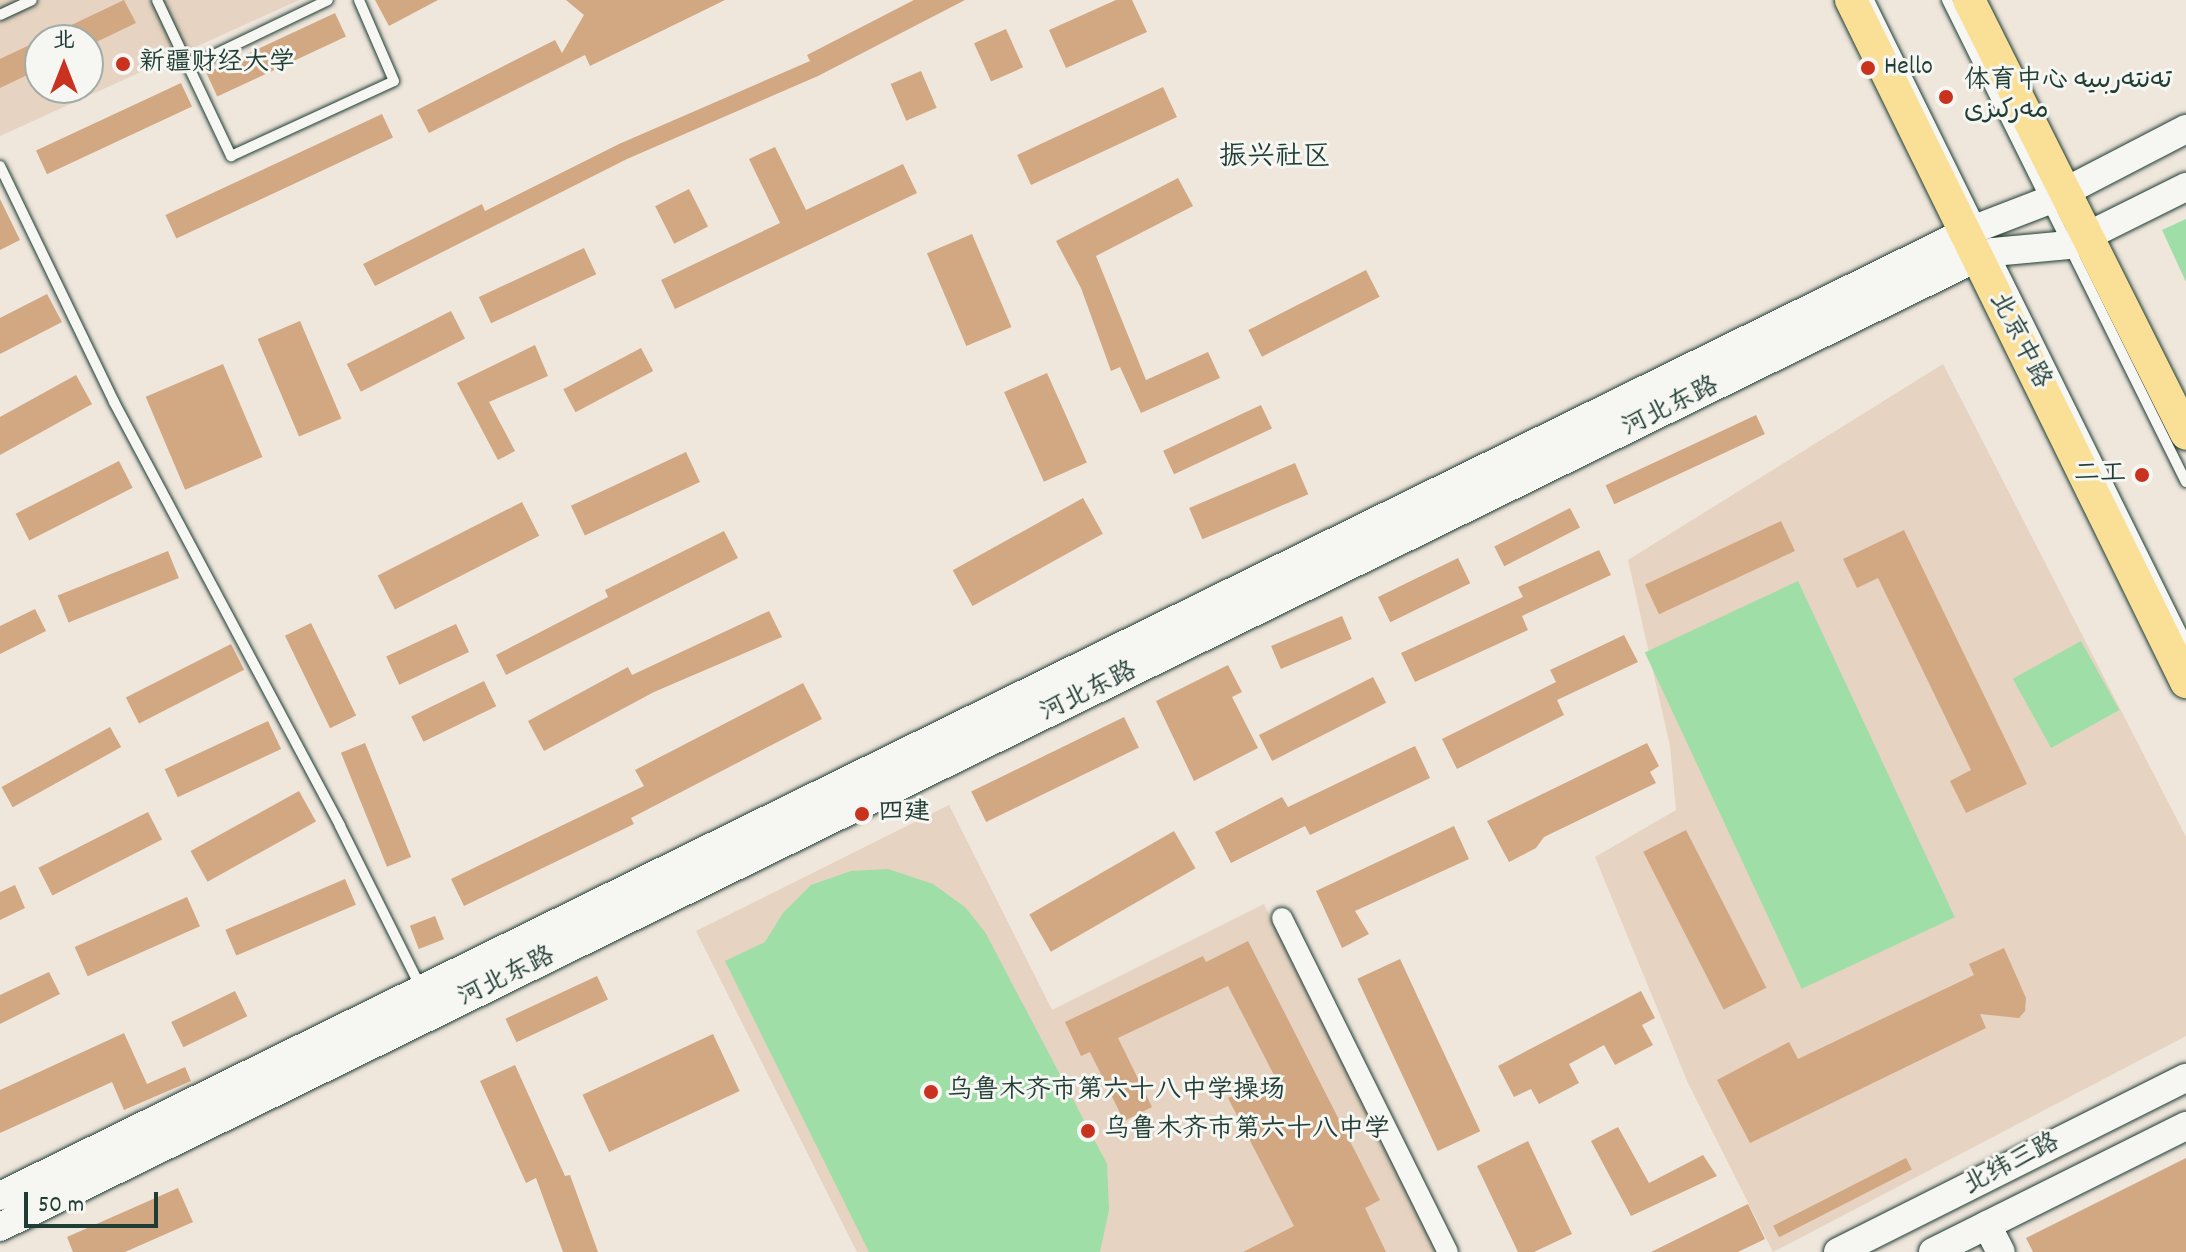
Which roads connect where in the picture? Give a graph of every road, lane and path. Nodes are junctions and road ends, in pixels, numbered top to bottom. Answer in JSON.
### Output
{"nodes":[{"id":1,"x":32,"y":0,"type":"edge"},
{"id":2,"x":157,"y":0,"type":"edge"},
{"id":3,"x":328,"y":0,"type":"edge"},
{"id":4,"x":359,"y":0,"type":"edge"},
{"id":5,"x":1851,"y":0,"type":"edge"},
{"id":6,"x":1869,"y":0,"type":"edge"},
{"id":7,"x":1947,"y":0,"type":"edge"},
{"id":8,"x":1969,"y":0,"type":"edge"},
{"id":9,"x":0,"y":15,"type":"edge"},
{"id":10,"x":189,"y":67,"type":"junction"},
{"id":11,"x":2186,"y":129,"type":"edge"},
{"id":12,"x":0,"y":166,"type":"edge"},
{"id":13,"x":2186,"y":187,"type":"edge"},
{"id":14,"x":2055,"y":196,"type":"junction"},
{"id":15,"x":2079,"y":239,"type":"junction"},
{"id":16,"x":1978,"y":242,"type":"junction"},
{"id":17,"x":2186,"y":434,"type":"edge"},
{"id":18,"x":2186,"y":482,"type":"edge"},
{"id":19,"x":2186,"y":642,"type":"edge"},
{"id":20,"x":2186,"y":682,"type":"edge"},
{"id":21,"x":1282,"y":918,"type":"dead end"},
{"id":22,"x":422,"y":992,"type":"junction"},
{"id":23,"x":2186,"y":1078,"type":"edge"},
{"id":24,"x":2186,"y":1126,"type":"edge"},
{"id":25,"x":0,"y":1196,"type":"edge"},
{"id":26,"x":1987,"y":1225,"type":"junction"},
{"id":27,"x":0,"y":1227,"type":"edge"},
{"id":28,"x":1448,"y":1252,"type":"edge"},
{"id":29,"x":1838,"y":1252,"type":"edge"},
{"id":30,"x":1933,"y":1252,"type":"edge"},
{"id":31,"x":2001,"y":1252,"type":"edge"}],
"edges":[{"from":1,"to":9,"type":"lane"},
{"from":2,"to":10,"type":"lane"},
{"from":3,"to":10,"type":"lane"},
{"from":4,"to":10,"type":"lane"},
{"from":5,"to":16,"type":"main road","name":"北京中路"},
{"from":6,"to":16,"type":"lane"},
{"from":7,"to":14,"type":"lane"},
{"from":8,"to":14,"type":"main road"},
{"from":11,"to":14,"type":"main road"},
{"from":12,"to":22,"type":"lane"},
{"from":13,"to":15,"type":"main road","name":"河北东路"},
{"from":14,"to":15,"type":"main road"},
{"from":14,"to":16,"type":"main road"},
{"from":15,"to":16,"type":"main road","name":"河北东路"},
{"from":15,"to":17,"type":"main road"},
{"from":15,"to":18,"type":"lane"},
{"from":16,"to":19,"type":"lane"},
{"from":16,"to":20,"type":"main road","name":"北京中路"},
{"from":16,"to":22,"type":"main road"},
{"from":16,"to":27,"type":"main road","name":"河北东路"},
{"from":21,"to":28,"type":"street"},
{"from":22,"to":25,"type":"main road"},
{"from":23,"to":29,"type":"main road","name":"北纬三路"},
{"from":24,"to":26,"type":"main road","name":"北纬三路"},
{"from":26,"to":30,"type":"main road","name":"北纬三路"},
{"from":26,"to":31,"type":"main road"}]}
